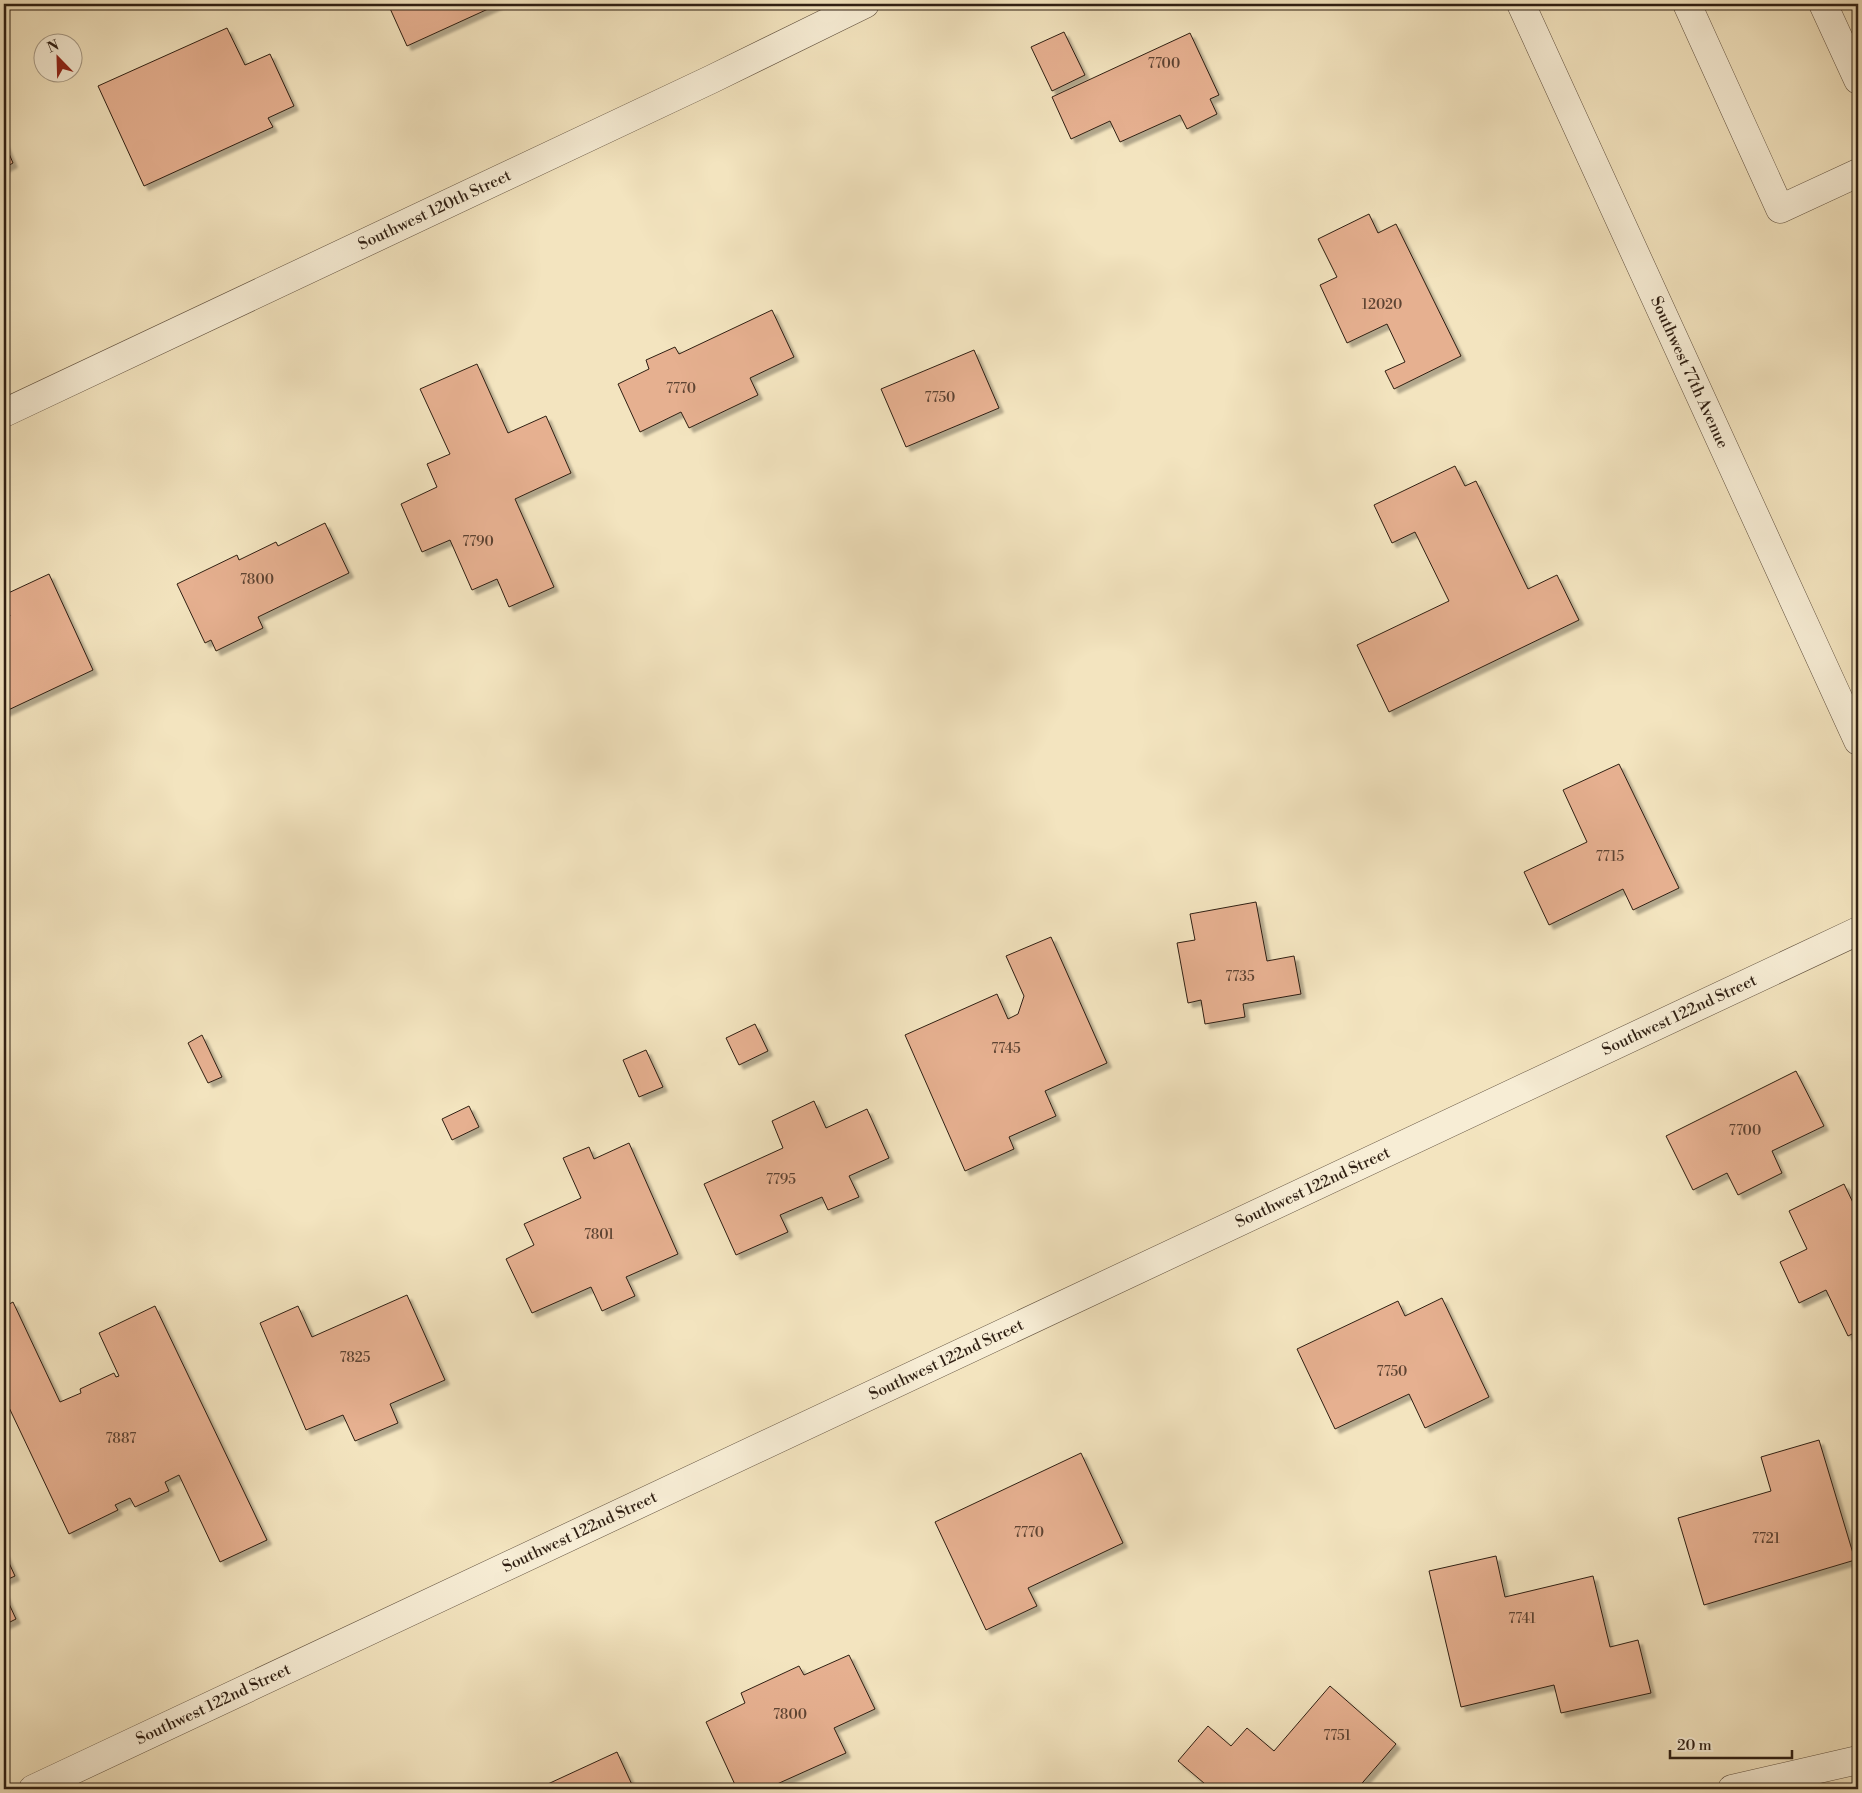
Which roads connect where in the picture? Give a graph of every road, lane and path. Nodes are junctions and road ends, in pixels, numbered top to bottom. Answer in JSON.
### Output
{"nodes":[{"id":1,"x":865,"y":4,"type":"edge"},
{"id":2,"x":1521,"y":4,"type":"edge"},
{"id":3,"x":1687,"y":4,"type":"edge"},
{"id":4,"x":1823,"y":4,"type":"edge"},
{"id":5,"x":1858,"y":80,"type":"edge"},
{"id":6,"x":1858,"y":173,"type":"edge"},
{"id":7,"x":4,"y":413,"type":"edge"},
{"id":8,"x":1858,"y":741,"type":"edge"},
{"id":9,"x":1858,"y":930,"type":"edge"},
{"id":10,"x":1858,"y":1760,"type":"edge"},
{"id":11,"x":33,"y":1789,"type":"edge"},
{"id":12,"x":1732,"y":1789,"type":"edge"}],
"edges":[{"from":1,"to":7,"type":"street","name":"Southwest 120th Street"},
{"from":2,"to":8,"type":"street","name":"Southwest 77th Avenue"},
{"from":3,"to":6,"type":"street"},
{"from":4,"to":5,"type":"street"},
{"from":9,"to":11,"type":"street","name":"Southwest 122nd Street"},
{"from":10,"to":12,"type":"street"}]}
